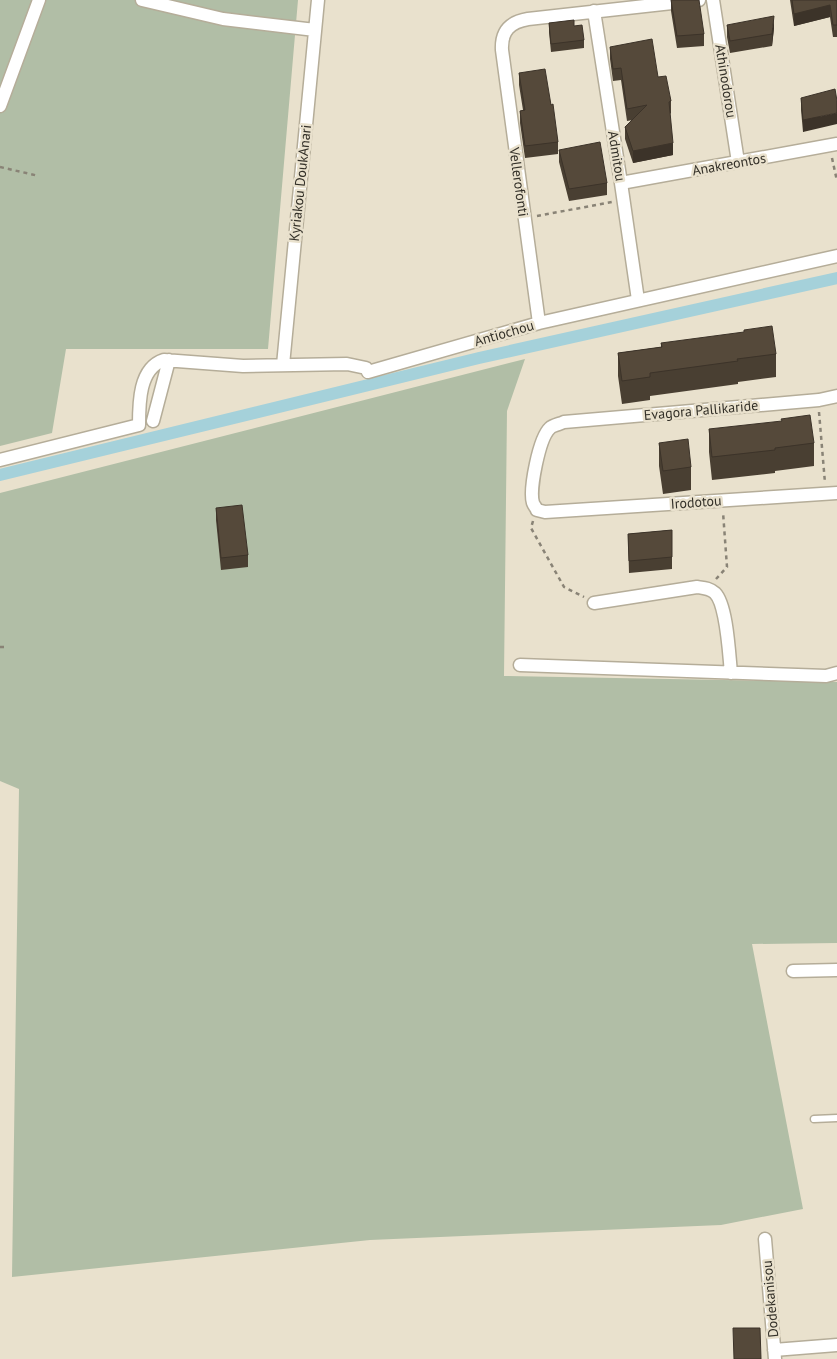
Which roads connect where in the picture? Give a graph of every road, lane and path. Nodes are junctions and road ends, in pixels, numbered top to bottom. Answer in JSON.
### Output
{"nodes":[{"id":1,"x":38,"y":0,"type":"edge"},
{"id":2,"x":142,"y":0,"type":"edge"},
{"id":3,"x":318,"y":0,"type":"edge"},
{"id":4,"x":699,"y":0,"type":"edge"},
{"id":5,"x":713,"y":0,"type":"edge"},
{"id":6,"x":594,"y":11,"type":"junction"},
{"id":7,"x":315,"y":30,"type":"junction"},
{"id":8,"x":0,"y":106,"type":"edge"},
{"id":9,"x":833,"y":144,"type":"edge"},
{"id":10,"x":738,"y":162,"type":"junction"},
{"id":11,"x":0,"y":167,"type":"edge"},
{"id":12,"x":39,"y":176,"type":"dead end"},
{"id":13,"x":837,"y":181,"type":"edge"},
{"id":14,"x":621,"y":183,"type":"junction"},
{"id":15,"x":624,"y":200,"type":"junction"},
{"id":16,"x":524,"y":218,"type":"junction"},
{"id":17,"x":837,"y":256,"type":"edge"},
{"id":18,"x":638,"y":300,"type":"junction"},
{"id":19,"x":538,"y":323,"type":"junction"},
{"id":20,"x":169,"y":360,"type":"junction"},
{"id":21,"x":282,"y":365,"type":"junction"},
{"id":22,"x":837,"y":396,"type":"edge"},
{"id":23,"x":819,"y":400,"type":"junction"},
{"id":24,"x":153,"y":421,"type":"dead end"},
{"id":25,"x":0,"y":460,"type":"edge"},
{"id":26,"x":831,"y":493,"type":"edge"},
{"id":27,"x":722,"y":500,"type":"junction"},
{"id":28,"x":537,"y":510,"type":"junction"},
{"id":29,"x":707,"y":588,"type":"junction"},
{"id":30,"x":594,"y":603,"type":"joint"},
{"id":31,"x":0,"y":647,"type":"edge"},
{"id":32,"x":5,"y":647,"type":"dead end"},
{"id":33,"x":520,"y":665,"type":"dead end"},
{"id":34,"x":731,"y":673,"type":"junction"},
{"id":35,"x":837,"y":673,"type":"edge"},
{"id":36,"x":837,"y":970,"type":"edge"},
{"id":37,"x":793,"y":971,"type":"dead end"},
{"id":38,"x":814,"y":1118,"type":"dead end"},
{"id":39,"x":837,"y":1118,"type":"edge"},
{"id":40,"x":765,"y":1239,"type":"dead end"},
{"id":41,"x":837,"y":1344,"type":"edge"},
{"id":42,"x":774,"y":1354,"type":"edge"}],
"edges":[{"from":1,"to":8,"type":"street"},
{"from":2,"to":7,"type":"street"},
{"from":3,"to":7,"type":"street","name":"Kyriakou DoukAnari"},
{"from":4,"to":6,"type":"street"},
{"from":5,"to":10,"type":"street","name":"Athinodorou"},
{"from":6,"to":14,"type":"street","name":"Admitou"},
{"from":6,"to":16,"type":"street","name":"Vellerofonti"},
{"from":7,"to":21,"type":"street","name":"Kyriakou DoukAnari"},
{"from":9,"to":10,"type":"street","name":"Anakreontos"},
{"from":9,"to":13,"type":"path"},
{"from":10,"to":14,"type":"street","name":"Anakreontos"},
{"from":11,"to":12,"type":"path"},
{"from":14,"to":15,"type":"street","name":"Admitou"},
{"from":15,"to":16,"type":"path"},
{"from":15,"to":18,"type":"street","name":"Admitou"},
{"from":16,"to":19,"type":"street","name":"Vellerofonti"},
{"from":17,"to":18,"type":"street","name":"Antiochou"},
{"from":18,"to":19,"type":"street","name":"Antiochou"},
{"from":19,"to":21,"type":"street","name":"Antiochou"},
{"from":20,"to":21,"type":"street","name":"Antiochou"},
{"from":20,"to":24,"type":"street"},
{"from":20,"to":25,"type":"street"},
{"from":22,"to":23,"type":"street","name":"Evagora Pallikaride"},
{"from":23,"to":26,"type":"path"},
{"from":23,"to":28,"type":"street","name":"Evagora Pallikaride"},
{"from":26,"to":27,"type":"street","name":"Irodotou"},
{"from":27,"to":28,"type":"street","name":"Irodotou"},
{"from":27,"to":29,"type":"path"},
{"from":28,"to":30,"type":"path"},
{"from":29,"to":30,"type":"street"},
{"from":29,"to":34,"type":"street"},
{"from":31,"to":32,"type":"path"},
{"from":33,"to":34,"type":"street"},
{"from":34,"to":35,"type":"street"},
{"from":36,"to":37,"type":"street"},
{"from":38,"to":39,"type":"lane"},
{"from":40,"to":42,"type":"street","name":"Dodekanisou"},
{"from":41,"to":42,"type":"street"}]}
